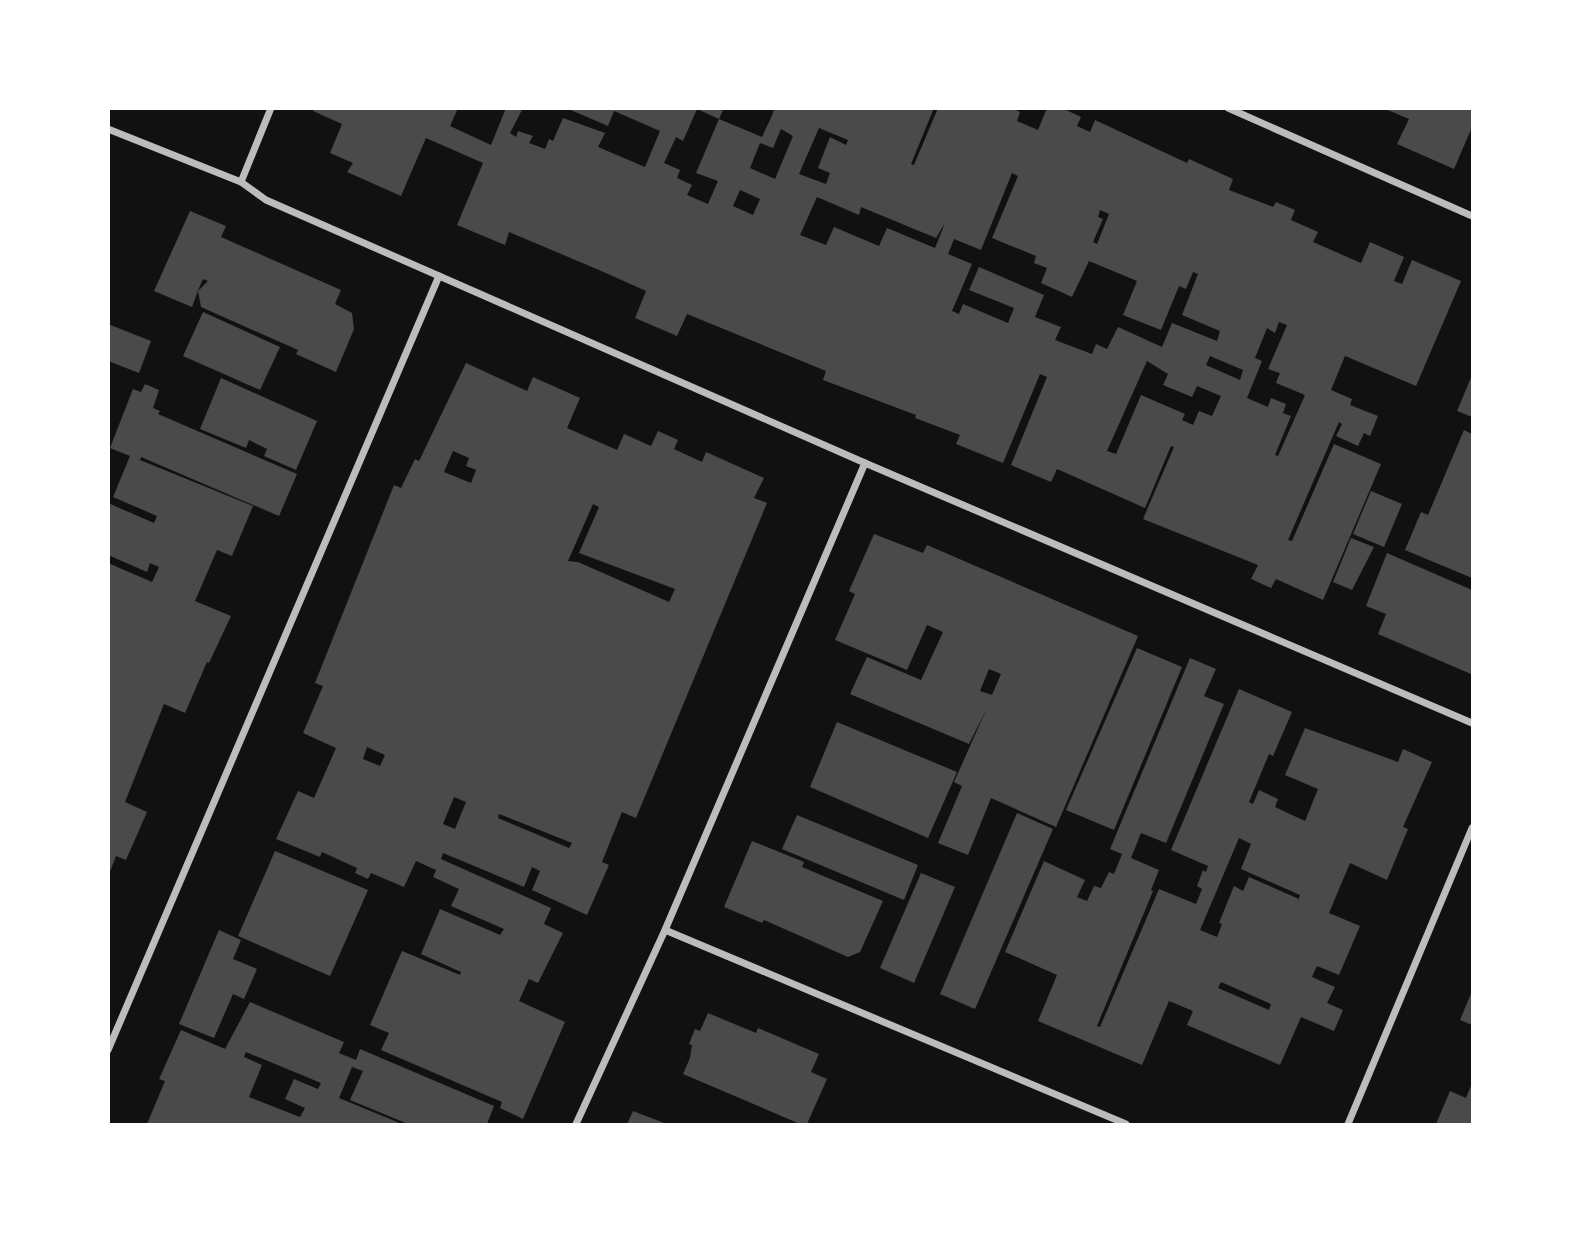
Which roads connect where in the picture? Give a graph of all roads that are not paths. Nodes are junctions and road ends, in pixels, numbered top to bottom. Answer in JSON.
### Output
{"nodes":[{"id":1,"x":271,"y":108,"type":"edge"},
{"id":2,"x":1228,"y":108,"type":"edge"},
{"id":3,"x":108,"y":129,"type":"edge"},
{"id":4,"x":241,"y":181,"type":"junction"},
{"id":5,"x":1472,"y":216,"type":"edge"},
{"id":6,"x":439,"y":276,"type":"junction"},
{"id":7,"x":865,"y":463,"type":"junction"},
{"id":8,"x":1472,"y":723,"type":"edge"},
{"id":9,"x":1472,"y":828,"type":"edge"},
{"id":10,"x":665,"y":930,"type":"junction"},
{"id":11,"x":108,"y":1050,"type":"edge"},
{"id":12,"x":576,"y":1125,"type":"edge"},
{"id":13,"x":1126,"y":1125,"type":"edge"},
{"id":14,"x":1348,"y":1125,"type":"edge"}],
"edges":[{"from":1,"to":4,"type":"street"},
{"from":2,"to":5,"type":"street"},
{"from":3,"to":4,"type":"street"},
{"from":4,"to":6,"type":"street"},
{"from":6,"to":7,"type":"street"},
{"from":6,"to":11,"type":"street"},
{"from":7,"to":8,"type":"street"},
{"from":7,"to":10,"type":"street"},
{"from":9,"to":14,"type":"street"},
{"from":10,"to":12,"type":"street"},
{"from":10,"to":13,"type":"street"}]}
